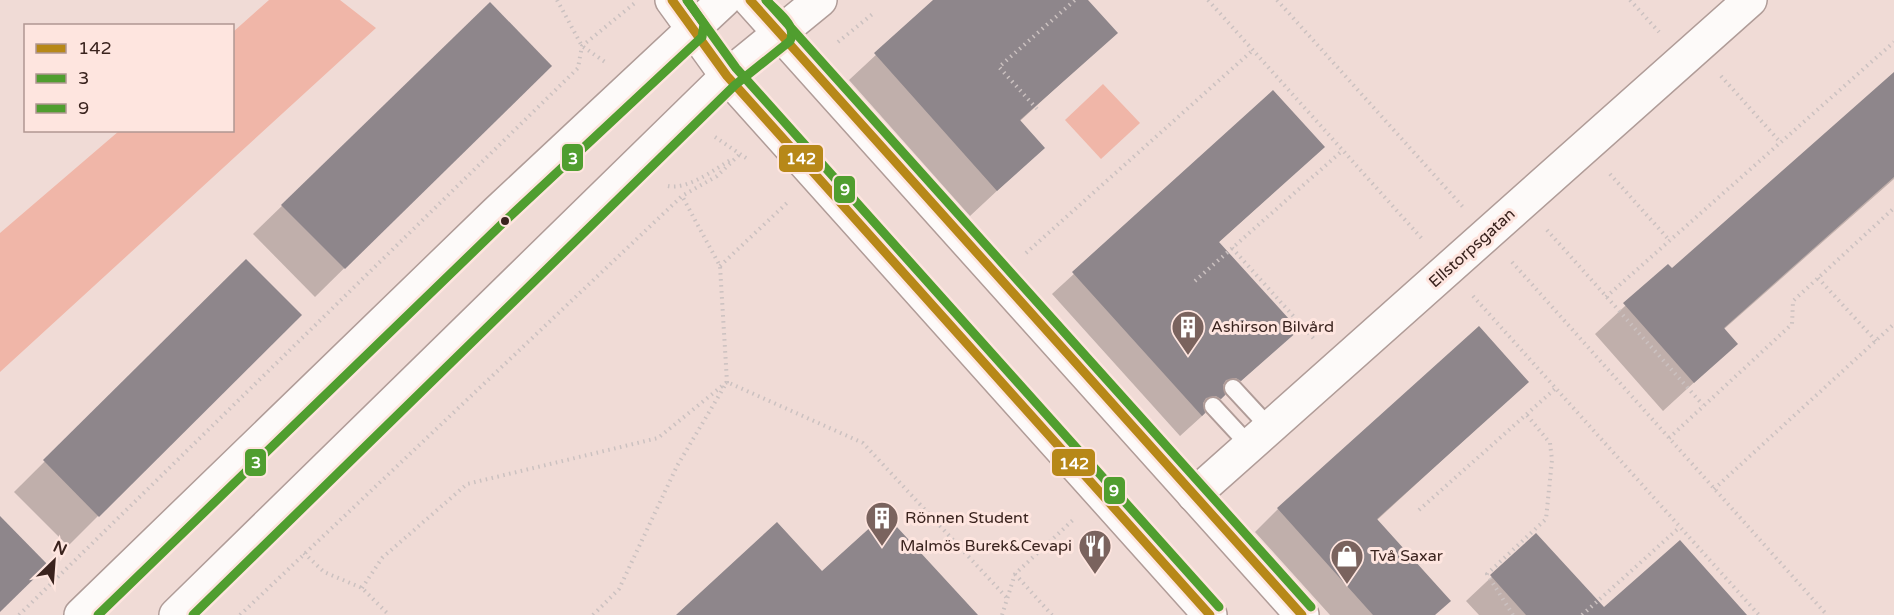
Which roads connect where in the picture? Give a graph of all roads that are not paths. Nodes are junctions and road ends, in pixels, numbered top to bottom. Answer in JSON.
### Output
{"nodes":[{"id":1,"x":672,"y":0,"type":"edge"},
{"id":2,"x":724,"y":0,"type":"edge"},
{"id":3,"x":750,"y":0,"type":"edge"},
{"id":4,"x":820,"y":0,"type":"edge"},
{"id":5,"x":1750,"y":0,"type":"edge"},
{"id":6,"x":693,"y":29,"type":"junction"},
{"id":7,"x":781,"y":33,"type":"junction"},
{"id":8,"x":728,"y":76,"type":"junction"},
{"id":9,"x":1233,"y":388,"type":"dead end"},
{"id":10,"x":1213,"y":406,"type":"dead end"},
{"id":11,"x":1260,"y":437,"type":"junction"},
{"id":12,"x":1194,"y":495,"type":"junction"},
{"id":13,"x":81,"y":615,"type":"edge"},
{"id":14,"x":176,"y":615,"type":"edge"},
{"id":15,"x":1210,"y":615,"type":"edge"},
{"id":16,"x":1302,"y":615,"type":"edge"}],
"edges":[{"from":1,"to":6,"type":"main road"},
{"from":2,"to":6,"type":"main road"},
{"from":3,"to":7,"type":"main road"},
{"from":4,"to":7,"type":"main road"},
{"from":5,"to":11,"type":"main road","name":"Ellstorpsgatan"},
{"from":6,"to":8,"type":"main road"},
{"from":6,"to":13,"type":"main road"},
{"from":7,"to":8,"type":"main road"},
{"from":7,"to":12,"type":"main road"},
{"from":8,"to":14,"type":"main road"},
{"from":8,"to":15,"type":"main road"},
{"from":9,"to":11,"type":"lane"},
{"from":10,"to":11,"type":"lane"},
{"from":11,"to":12,"type":"main road","name":"Ellstorpsgatan"},
{"from":12,"to":16,"type":"main road"}]}
